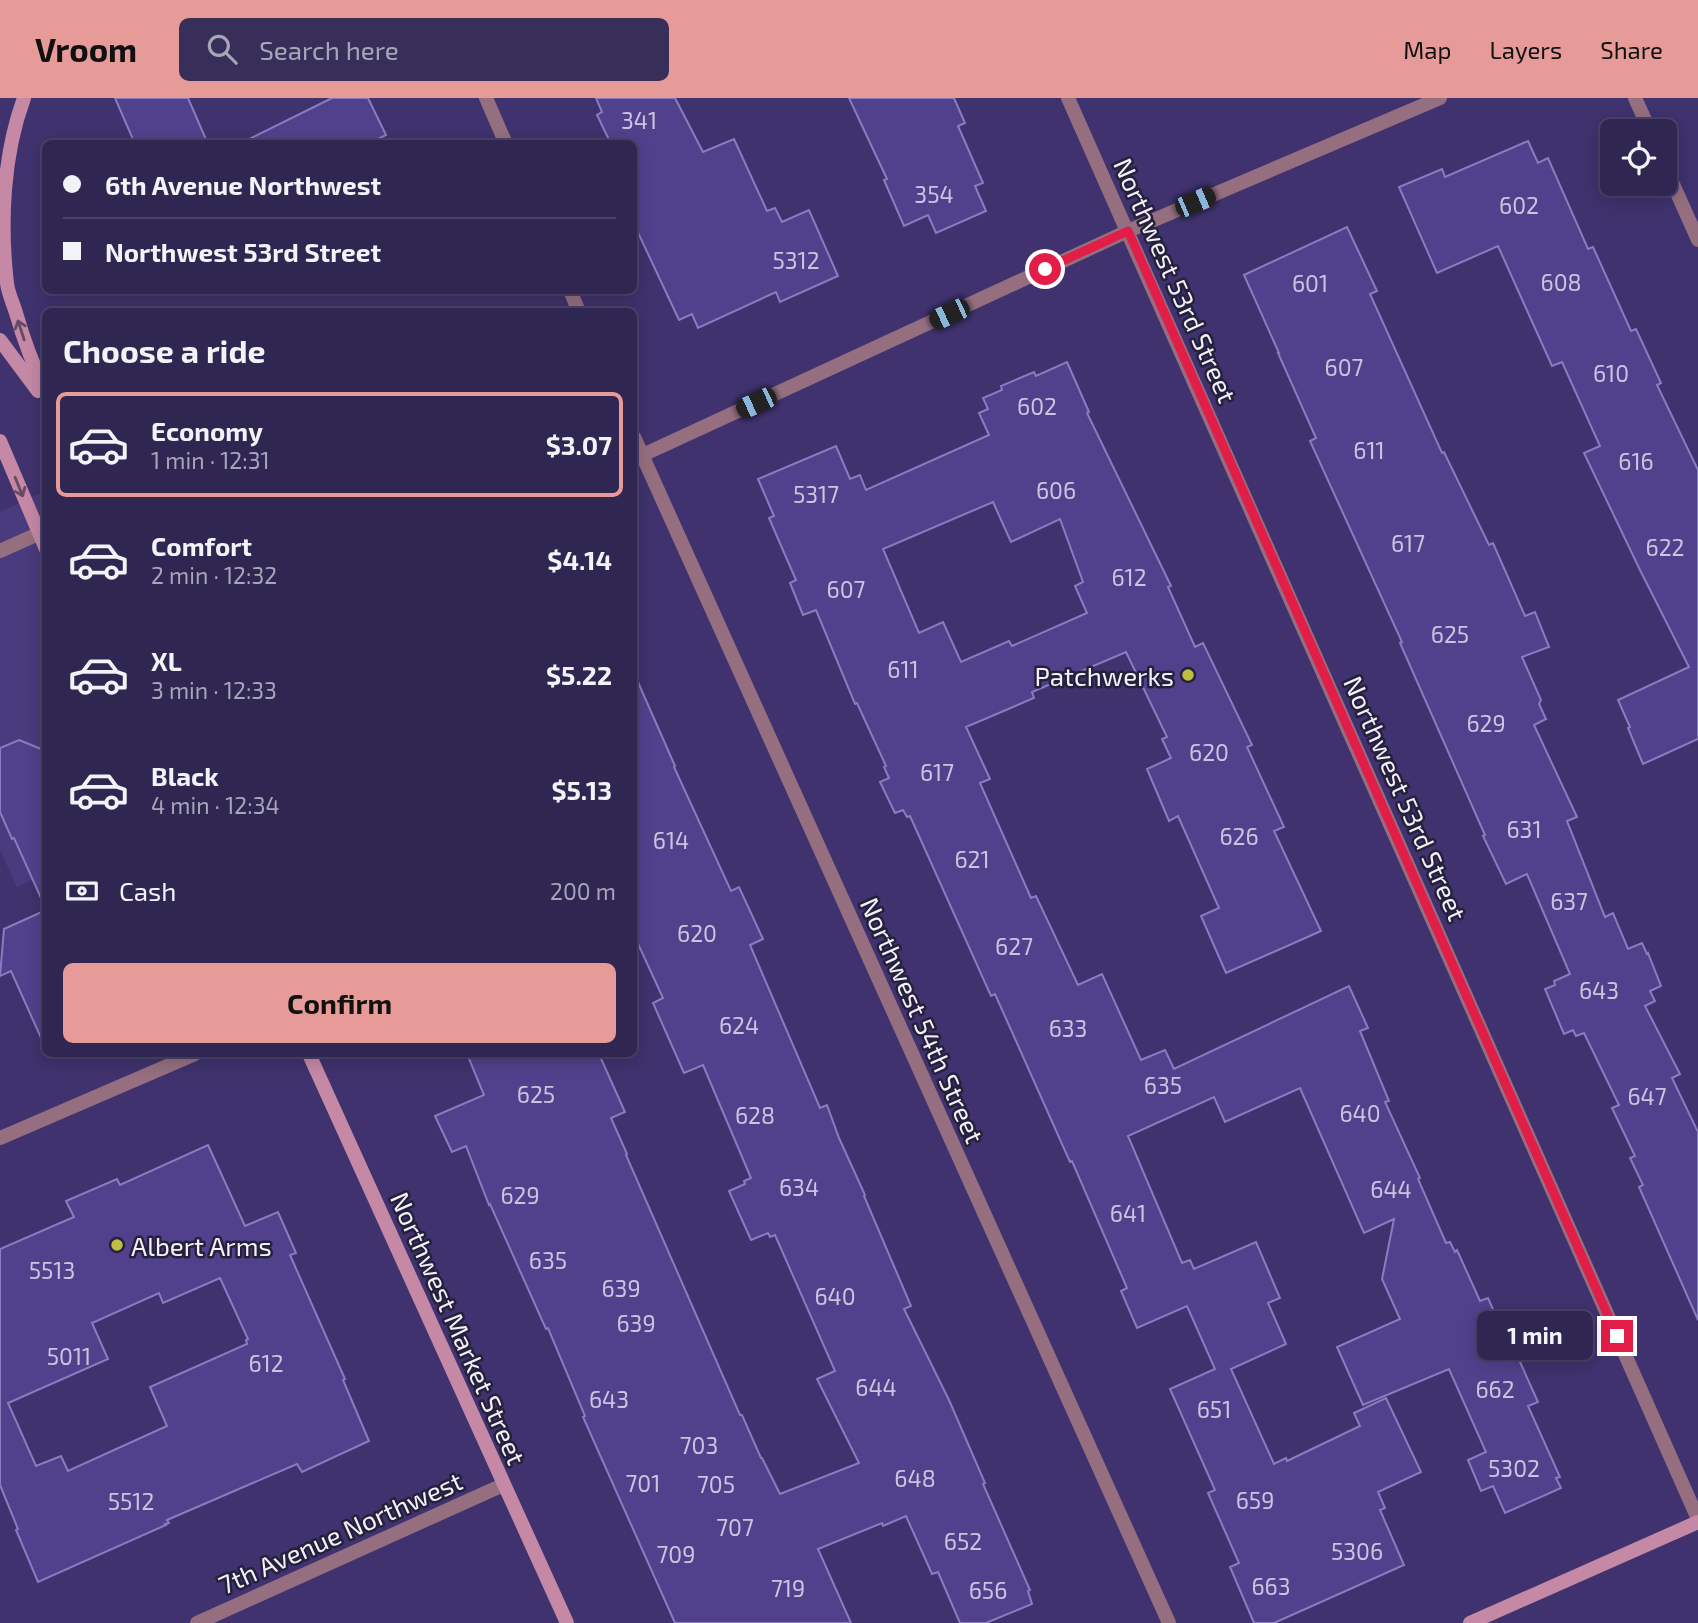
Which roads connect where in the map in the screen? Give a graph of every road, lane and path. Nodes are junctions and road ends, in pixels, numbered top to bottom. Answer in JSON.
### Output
{"nodes":[{"id":1,"x":24,"y":98,"type":"edge"},
{"id":2,"x":486,"y":98,"type":"edge"},
{"id":3,"x":1068,"y":98,"type":"edge"},
{"id":4,"x":1440,"y":98,"type":"edge"},
{"id":5,"x":1635,"y":98,"type":"edge"},
{"id":6,"x":1645,"y":119,"type":"edge"},
{"id":7,"x":504,"y":140,"type":"edge"},
{"id":8,"x":1677,"y":193,"type":"edge"},
{"id":9,"x":1128,"y":231,"type":"junction"},
{"id":10,"x":1698,"y":240,"type":"edge"},
{"id":11,"x":0,"y":340,"type":"edge"},
{"id":12,"x":42,"y":384,"type":"edge"},
{"id":13,"x":42,"y":395,"type":"edge"},
{"id":14,"x":0,"y":441,"type":"edge"},
{"id":15,"x":638,"y":458,"type":"edge"},
{"id":16,"x":38,"y":534,"type":"junction"},
{"id":17,"x":42,"y":542,"type":"edge"},
{"id":18,"x":0,"y":551,"type":"edge"},
{"id":19,"x":188,"y":1057,"type":"edge"},
{"id":20,"x":310,"y":1057,"type":"edge"},
{"id":21,"x":0,"y":1138,"type":"edge"},
{"id":22,"x":503,"y":1485,"type":"junction"},
{"id":23,"x":1698,"y":1521,"type":"edge"},
{"id":24,"x":197,"y":1623,"type":"edge"},
{"id":25,"x":567,"y":1623,"type":"edge"},
{"id":26,"x":1169,"y":1623,"type":"edge"},
{"id":27,"x":1470,"y":1623,"type":"edge"}],
"edges":[{"from":12,"to":1,"type":"main road","one_way":true},
{"from":2,"to":7,"type":"street"},
{"from":3,"to":9,"type":"street","name":"Northwest 53rd Street"},
{"from":4,"to":9,"type":"street"},
{"from":5,"to":6,"type":"street"},
{"from":8,"to":10,"type":"street"},
{"from":9,"to":15,"type":"street"},
{"from":9,"to":23,"type":"street","name":"Northwest 53rd Street"},
{"from":11,"to":13,"type":"main road"},
{"from":14,"to":16,"type":"main road","one_way":true},
{"from":15,"to":26,"type":"street","name":"Northwest 54th Street"},
{"from":16,"to":17,"type":"main road"},
{"from":16,"to":18,"type":"street"},
{"from":19,"to":21,"type":"street"},
{"from":20,"to":22,"type":"main road","name":"Northwest Market Street"},
{"from":22,"to":24,"type":"street","name":"7th Avenue Northwest"},
{"from":22,"to":25,"type":"main road","name":"Northwest Market Street"},
{"from":23,"to":27,"type":"main road"}]}
